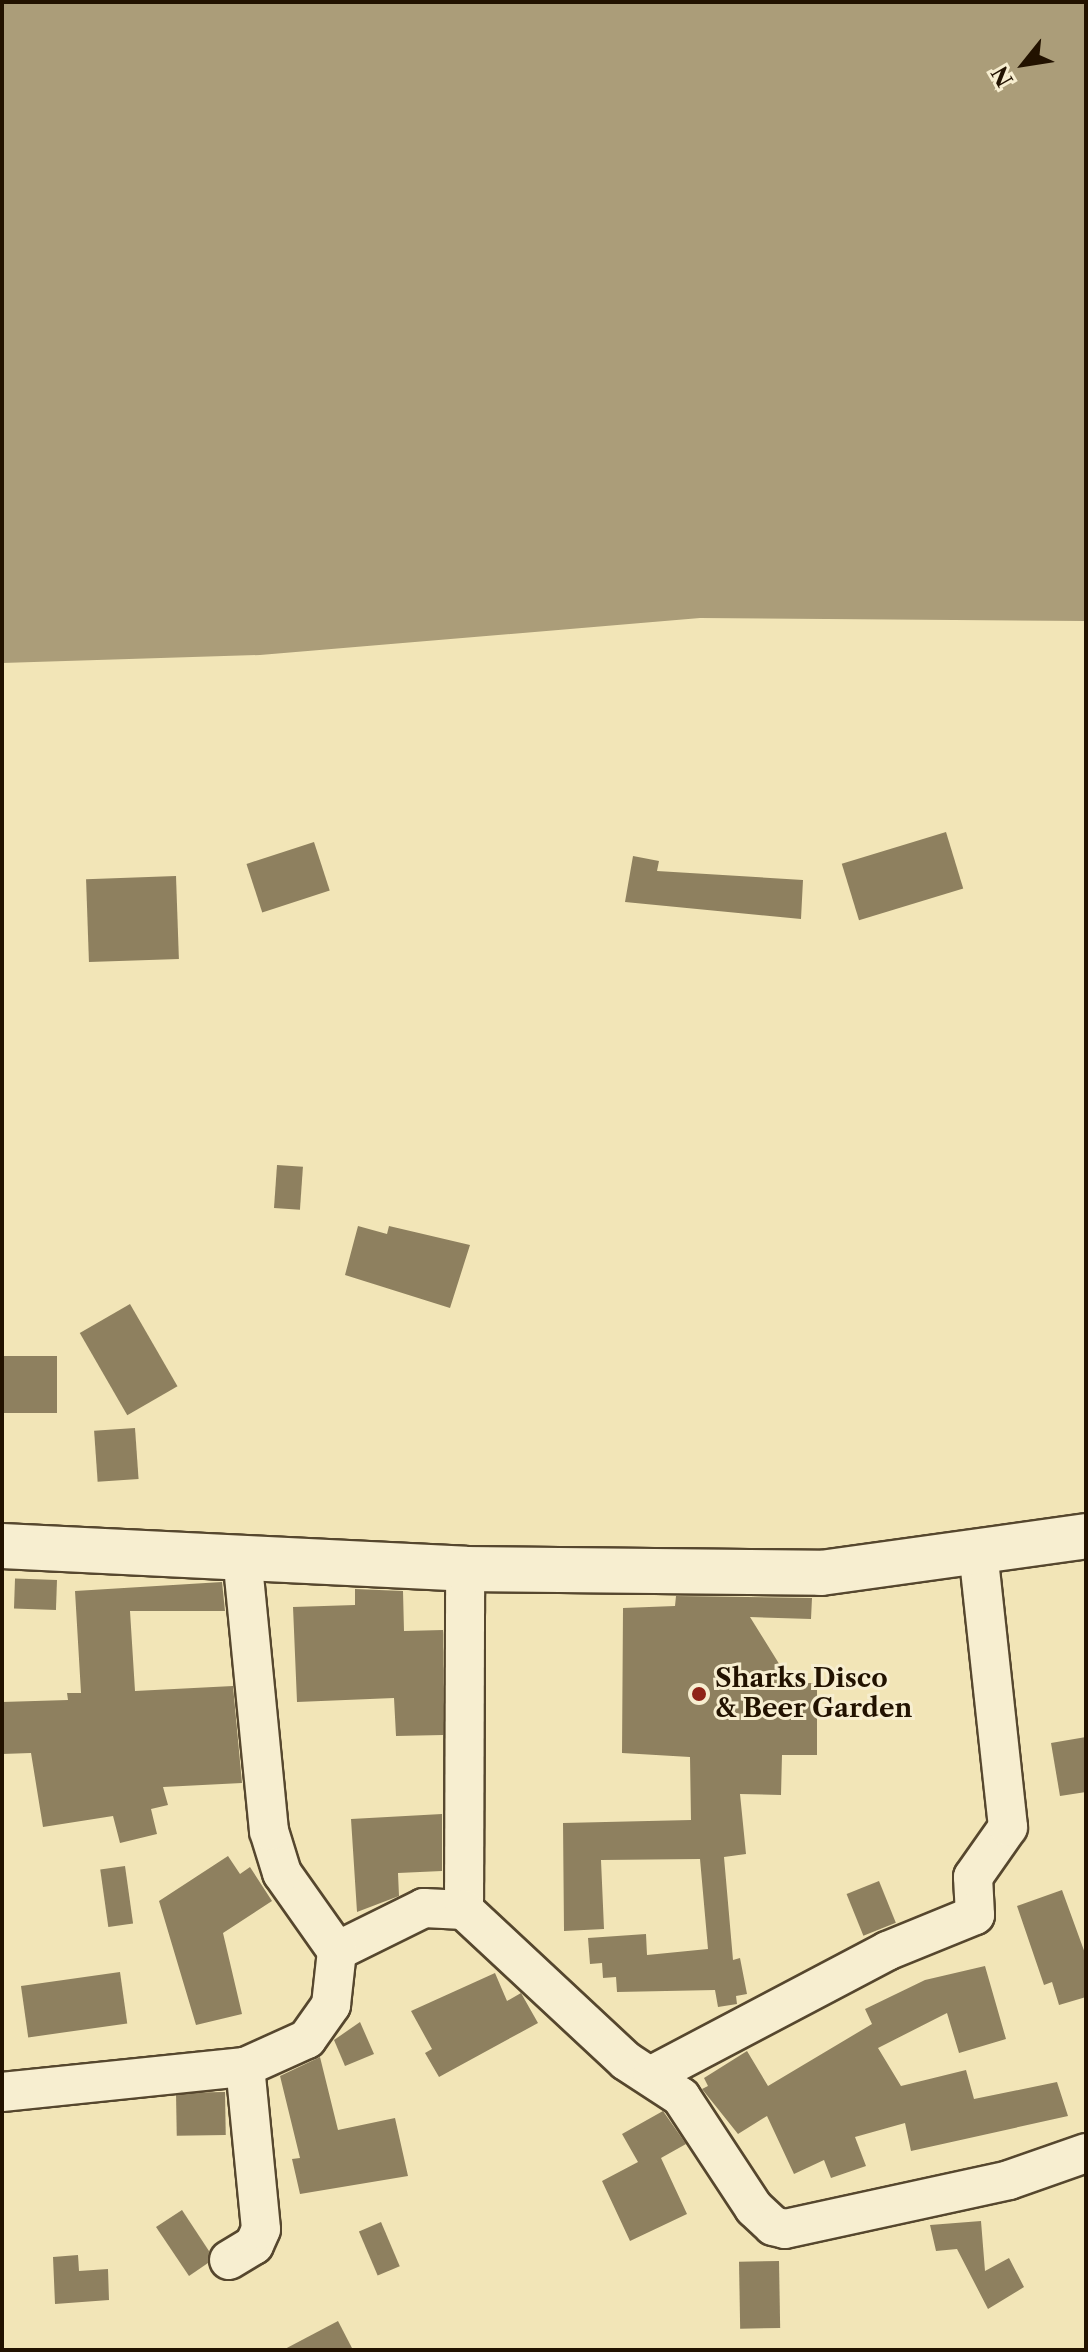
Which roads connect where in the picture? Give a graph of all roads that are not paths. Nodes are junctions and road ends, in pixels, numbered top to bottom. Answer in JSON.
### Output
{"nodes":[{"id":1,"x":1086,"y":1536,"type":"edge"},
{"id":2,"x":2,"y":1546,"type":"edge"},
{"id":3,"x":978,"y":1551,"type":"junction"},
{"id":4,"x":242,"y":1558,"type":"junction"},
{"id":5,"x":465,"y":1569,"type":"junction"},
{"id":6,"x":464,"y":1910,"type":"junction"},
{"id":7,"x":337,"y":1951,"type":"junction"},
{"id":8,"x":245,"y":2067,"type":"junction"},
{"id":9,"x":652,"y":2075,"type":"junction"},
{"id":10,"x":2,"y":2092,"type":"edge"},
{"id":11,"x":1086,"y":2153,"type":"edge"},
{"id":12,"x":229,"y":2260,"type":"dead end"}],
"edges":[{"from":1,"to":3,"type":"street"},
{"from":2,"to":4,"type":"street"},
{"from":3,"to":5,"type":"street"},
{"from":3,"to":9,"type":"street"},
{"from":4,"to":5,"type":"street"},
{"from":4,"to":7,"type":"street"},
{"from":5,"to":6,"type":"street"},
{"from":6,"to":7,"type":"street"},
{"from":6,"to":9,"type":"street"},
{"from":7,"to":8,"type":"street"},
{"from":8,"to":10,"type":"street"},
{"from":8,"to":12,"type":"street"},
{"from":9,"to":11,"type":"street"}]}
